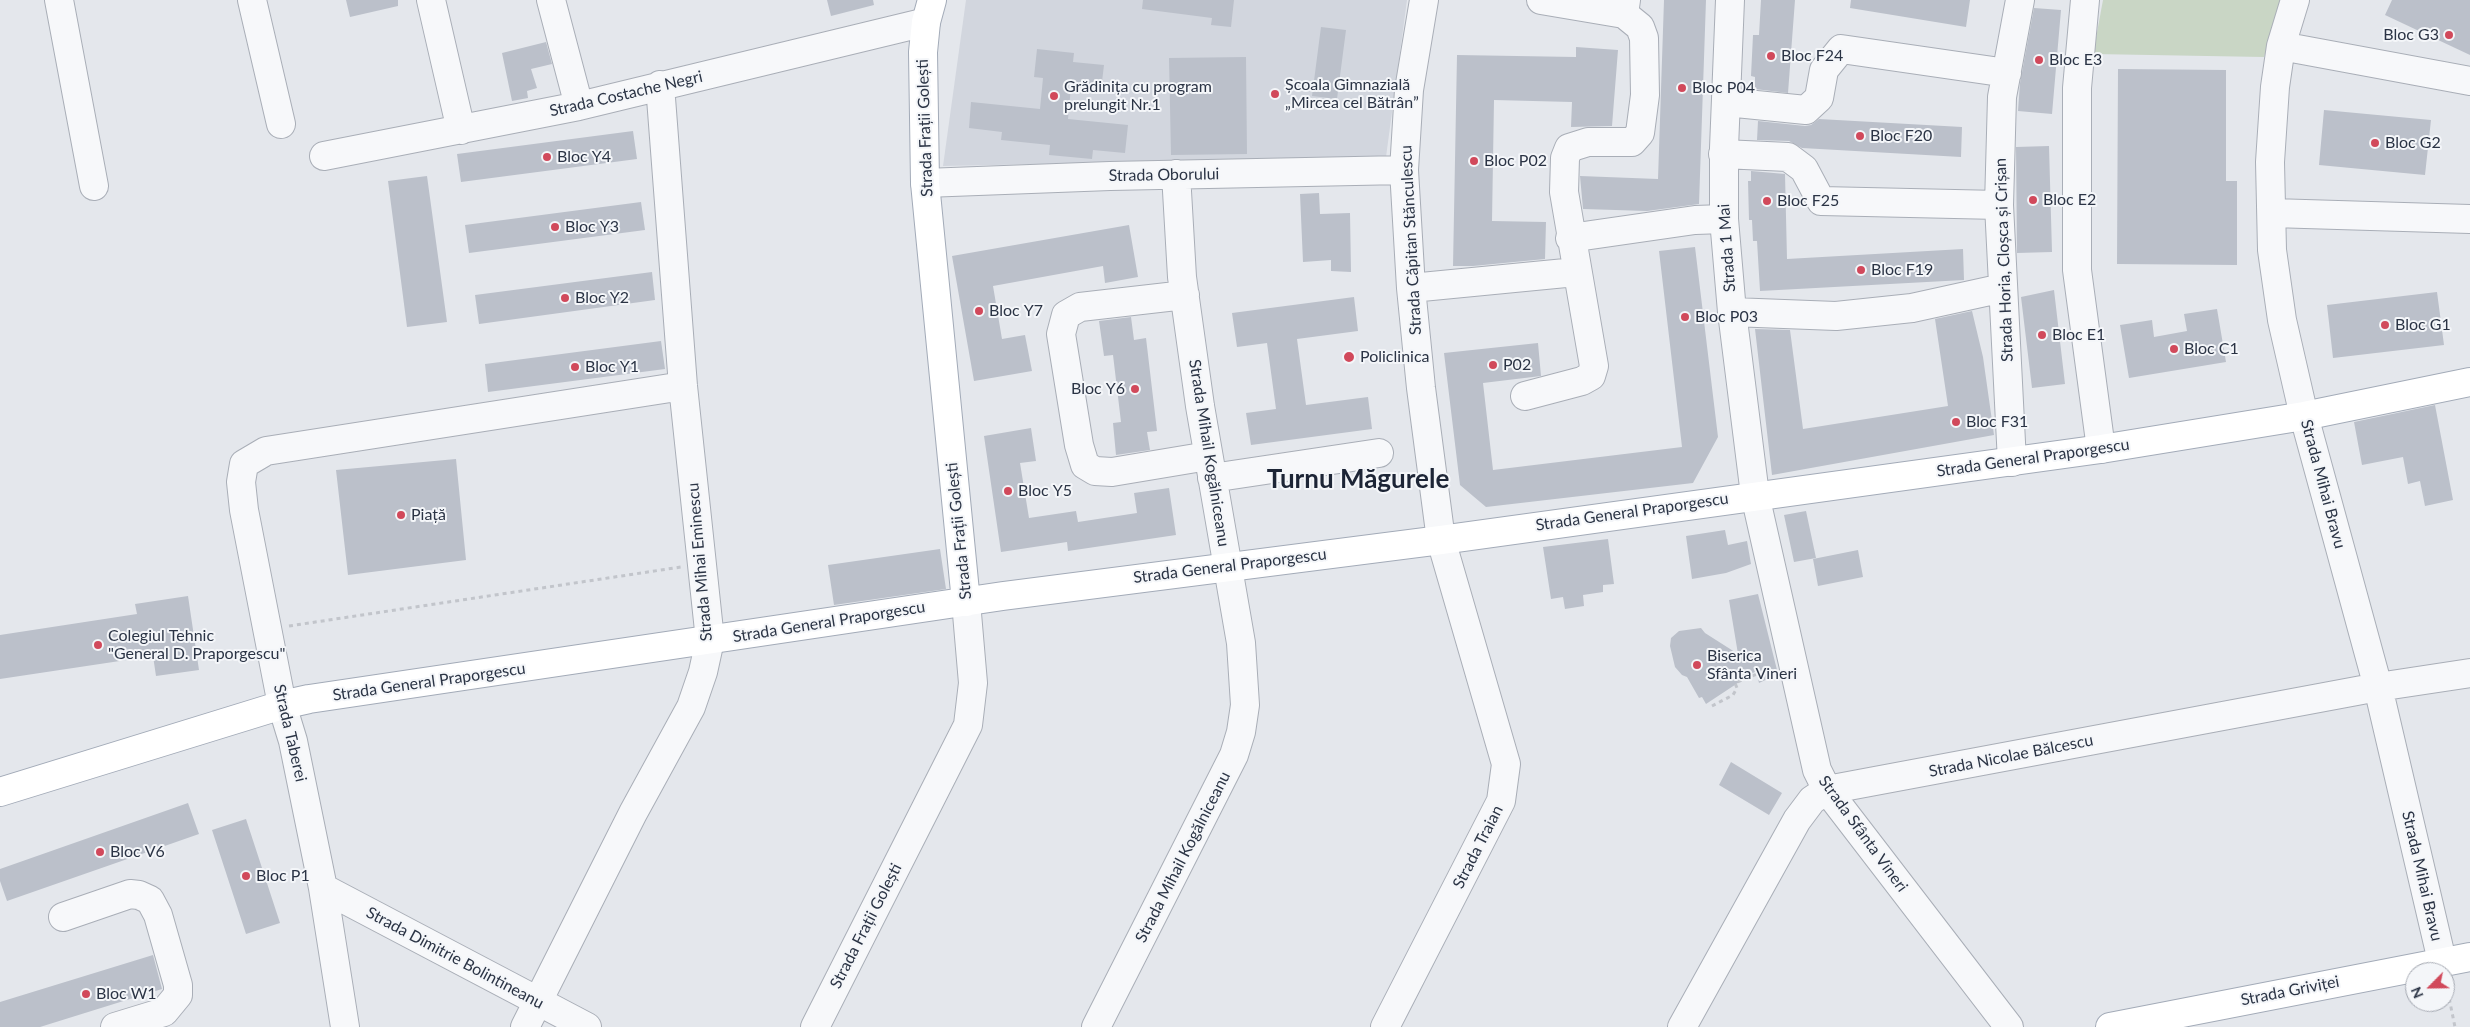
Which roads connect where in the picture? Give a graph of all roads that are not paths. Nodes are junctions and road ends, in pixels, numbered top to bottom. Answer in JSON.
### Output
{"nodes":[{"id":1,"x":58,"y":0,"type":"edge"},
{"id":2,"x":252,"y":0,"type":"edge"},
{"id":3,"x":431,"y":0,"type":"edge"},
{"id":4,"x":551,"y":0,"type":"edge"},
{"id":5,"x":1424,"y":0,"type":"edge"},
{"id":6,"x":1541,"y":0,"type":"edge"},
{"id":7,"x":1730,"y":0,"type":"edge"},
{"id":8,"x":2020,"y":0,"type":"edge"},
{"id":9,"x":2085,"y":0,"type":"edge"},
{"id":10,"x":2295,"y":0,"type":"edge"},
{"id":11,"x":1625,"y":7,"type":"edge"},
{"id":12,"x":929,"y":11,"type":"edge"},
{"id":13,"x":2282,"y":46,"type":"junction"},
{"id":14,"x":2007,"y":74,"type":"junction"},
{"id":15,"x":2470,"y":81,"type":"edge"},
{"id":16,"x":660,"y":86,"type":"junction"},
{"id":17,"x":1726,"y":102,"type":"junction"},
{"id":18,"x":579,"y":106,"type":"junction"},
{"id":19,"x":281,"y":124,"type":"dead end"},
{"id":20,"x":461,"y":130,"type":"junction"},
{"id":21,"x":1723,"y":154,"type":"junction"},
{"id":22,"x":324,"y":156,"type":"dead end"},
{"id":23,"x":1404,"y":170,"type":"junction"},
{"id":24,"x":1176,"y":174,"type":"junction"},
{"id":25,"x":925,"y":183,"type":"junction"},
{"id":26,"x":94,"y":186,"type":"dead end"},
{"id":27,"x":1999,"y":205,"type":"junction"},
{"id":28,"x":2272,"y":213,"type":"junction"},
{"id":29,"x":2470,"y":218,"type":"edge"},
{"id":30,"x":1724,"y":219,"type":"junction"},
{"id":31,"x":1570,"y":238,"type":"junction"},
{"id":32,"x":1576,"y":272,"type":"junction"},
{"id":33,"x":1411,"y":288,"type":"junction"},
{"id":34,"x":2003,"y":288,"type":"junction"},
{"id":35,"x":1185,"y":295,"type":"junction"},
{"id":36,"x":1732,"y":312,"type":"junction"},
{"id":37,"x":2470,"y":382,"type":"edge"},
{"id":38,"x":683,"y":386,"type":"junction"},
{"id":39,"x":1525,"y":396,"type":"dead end"},
{"id":40,"x":2304,"y":416,"type":"junction"},
{"id":41,"x":2101,"y":449,"type":"junction"},
{"id":42,"x":1379,"y":453,"type":"dead end"},
{"id":43,"x":2012,"y":462,"type":"junction"},
{"id":44,"x":1210,"y":467,"type":"junction"},
{"id":45,"x":1756,"y":495,"type":"junction"},
{"id":46,"x":1441,"y":540,"type":"junction"},
{"id":47,"x":1227,"y":566,"type":"junction"},
{"id":48,"x":966,"y":602,"type":"junction"},
{"id":49,"x":710,"y":640,"type":"junction"},
{"id":50,"x":2470,"y":673,"type":"edge"},
{"id":51,"x":2378,"y":687,"type":"junction"},
{"id":52,"x":282,"y":705,"type":"junction"},
{"id":53,"x":1827,"y":790,"type":"junction"},
{"id":54,"x":0,"y":792,"type":"edge"},
{"id":55,"x":323,"y":888,"type":"junction"},
{"id":56,"x":63,"y":917,"type":"dead end"},
{"id":57,"x":2470,"y":957,"type":"edge"},
{"id":58,"x":2443,"y":962,"type":"edge"},
{"id":59,"x":2455,"y":963,"type":"edge"},
{"id":60,"x":2405,"y":975,"type":"edge"},
{"id":61,"x":538,"y":1001,"type":"junction"},
{"id":62,"x":115,"y":1027,"type":"edge"},
{"id":63,"x":345,"y":1027,"type":"edge"},
{"id":64,"x":525,"y":1027,"type":"edge"},
{"id":65,"x":587,"y":1027,"type":"edge"},
{"id":66,"x":814,"y":1027,"type":"edge"},
{"id":67,"x":1096,"y":1027,"type":"edge"},
{"id":68,"x":1385,"y":1027,"type":"edge"},
{"id":69,"x":1682,"y":1027,"type":"edge"},
{"id":70,"x":2009,"y":1027,"type":"edge"},
{"id":71,"x":2110,"y":1027,"type":"edge"}],
"edges":[{"from":1,"to":26,"type":"street"},
{"from":2,"to":19,"type":"street"},
{"from":3,"to":20,"type":"street"},
{"from":4,"to":18,"type":"street"},
{"from":5,"to":23,"type":"street","name":"Strada Căpitan Stănculescu"},
{"from":6,"to":11,"type":"street"},
{"from":7,"to":17,"type":"street","name":"Strada 1 Mai"},
{"from":8,"to":14,"type":"street","name":"Strada Horia, Cloșca și Crișan"},
{"from":9,"to":41,"type":"street"},
{"from":10,"to":13,"type":"street","name":"Strada Mihai Bravu"},
{"from":11,"to":31,"type":"street"},
{"from":12,"to":16,"type":"street","name":"Strada Costache Negri"},
{"from":12,"to":25,"type":"main road","name":"Strada Frații Golești"},
{"from":13,"to":15,"type":"street"},
{"from":13,"to":28,"type":"street","name":"Strada Mihai Bravu"},
{"from":14,"to":17,"type":"street"},
{"from":14,"to":27,"type":"street","name":"Strada Horia, Cloșca și Crișan"},
{"from":16,"to":18,"type":"street","name":"Strada Costache Negri"},
{"from":16,"to":38,"type":"street","name":"Strada Mihai Eminescu"},
{"from":17,"to":21,"type":"street","name":"Strada 1 Mai"},
{"from":18,"to":20,"type":"street","name":"Strada Costache Negri"},
{"from":20,"to":22,"type":"street","name":"Strada Costache Negri"},
{"from":21,"to":27,"type":"street"},
{"from":21,"to":30,"type":"street","name":"Strada 1 Mai"},
{"from":23,"to":24,"type":"street","name":"Strada Oborului"},
{"from":23,"to":33,"type":"street","name":"Strada Căpitan Stănculescu"},
{"from":24,"to":25,"type":"street","name":"Strada Oborului"},
{"from":24,"to":35,"type":"street","name":"Strada Mihail Kogălniceanu"},
{"from":25,"to":48,"type":"main road","name":"Strada Frații Golești"},
{"from":27,"to":34,"type":"street","name":"Strada Horia, Cloșca și Crișan"},
{"from":28,"to":29,"type":"street"},
{"from":28,"to":40,"type":"street","name":"Strada Mihai Bravu"},
{"from":30,"to":31,"type":"street"},
{"from":30,"to":36,"type":"street","name":"Strada 1 Mai"},
{"from":31,"to":32,"type":"street"},
{"from":32,"to":33,"type":"street"},
{"from":32,"to":39,"type":"street"},
{"from":33,"to":46,"type":"street","name":"Strada Căpitan Stănculescu"},
{"from":34,"to":36,"type":"street"},
{"from":34,"to":43,"type":"street","name":"Strada Horia, Cloșca și Crișan"},
{"from":35,"to":44,"type":"street","name":"Strada Mihail Kogălniceanu"},
{"from":35,"to":44,"type":"street"},
{"from":36,"to":45,"type":"street","name":"Strada 1 Mai"},
{"from":37,"to":40,"type":"main road","name":"Strada General Praporgescu"},
{"from":38,"to":49,"type":"street","name":"Strada Mihai Eminescu"},
{"from":38,"to":52,"type":"street","name":"Strada Taberei"},
{"from":40,"to":41,"type":"main road","name":"Strada General Praporgescu"},
{"from":40,"to":51,"type":"street","name":"Strada Mihai Bravu"},
{"from":41,"to":43,"type":"main road","name":"Strada General Praporgescu"},
{"from":42,"to":44,"type":"street"},
{"from":43,"to":45,"type":"main road","name":"Strada General Praporgescu"},
{"from":44,"to":47,"type":"street","name":"Strada Mihail Kogălniceanu"},
{"from":45,"to":46,"type":"main road","name":"Strada General Praporgescu"},
{"from":45,"to":53,"type":"street","name":"Strada Sfânta Vineri"},
{"from":46,"to":47,"type":"main road","name":"Strada General Praporgescu"},
{"from":46,"to":68,"type":"street","name":"Strada Traian"},
{"from":47,"to":48,"type":"main road","name":"Strada General Praporgescu"},
{"from":47,"to":67,"type":"street","name":"Strada Mihail Kogălniceanu"},
{"from":48,"to":49,"type":"main road","name":"Strada General Praporgescu"},
{"from":48,"to":66,"type":"street","name":"Strada Frații Golești"},
{"from":49,"to":52,"type":"main road","name":"Strada General Praporgescu"},
{"from":49,"to":61,"type":"street","name":"Strada Mihai Eminescu"},
{"from":50,"to":51,"type":"street","name":"Strada Nicolae Bălcescu"},
{"from":51,"to":53,"type":"street","name":"Strada Nicolae Bălcescu"},
{"from":51,"to":58,"type":"street","name":"Strada Mihai Bravu"},
{"from":52,"to":54,"type":"main road","name":"Strada General Praporgescu"},
{"from":52,"to":55,"type":"street","name":"Strada Taberei"},
{"from":53,"to":69,"type":"street","name":"Strada Nicolae Bălcescu"},
{"from":53,"to":70,"type":"street","name":"Strada Sfânta Vineri"},
{"from":55,"to":61,"type":"street","name":"Strada Dimitrie Bolintineanu"},
{"from":55,"to":63,"type":"street","name":"Strada Taberei"},
{"from":56,"to":62,"type":"street"},
{"from":57,"to":59,"type":"main road","name":"Strada Griviței"},
{"from":60,"to":71,"type":"main road","name":"Strada Griviței"},
{"from":61,"to":64,"type":"street","name":"Strada Mihai Eminescu"},
{"from":61,"to":65,"type":"street","name":"Strada Dimitrie Bolintineanu"}]}
